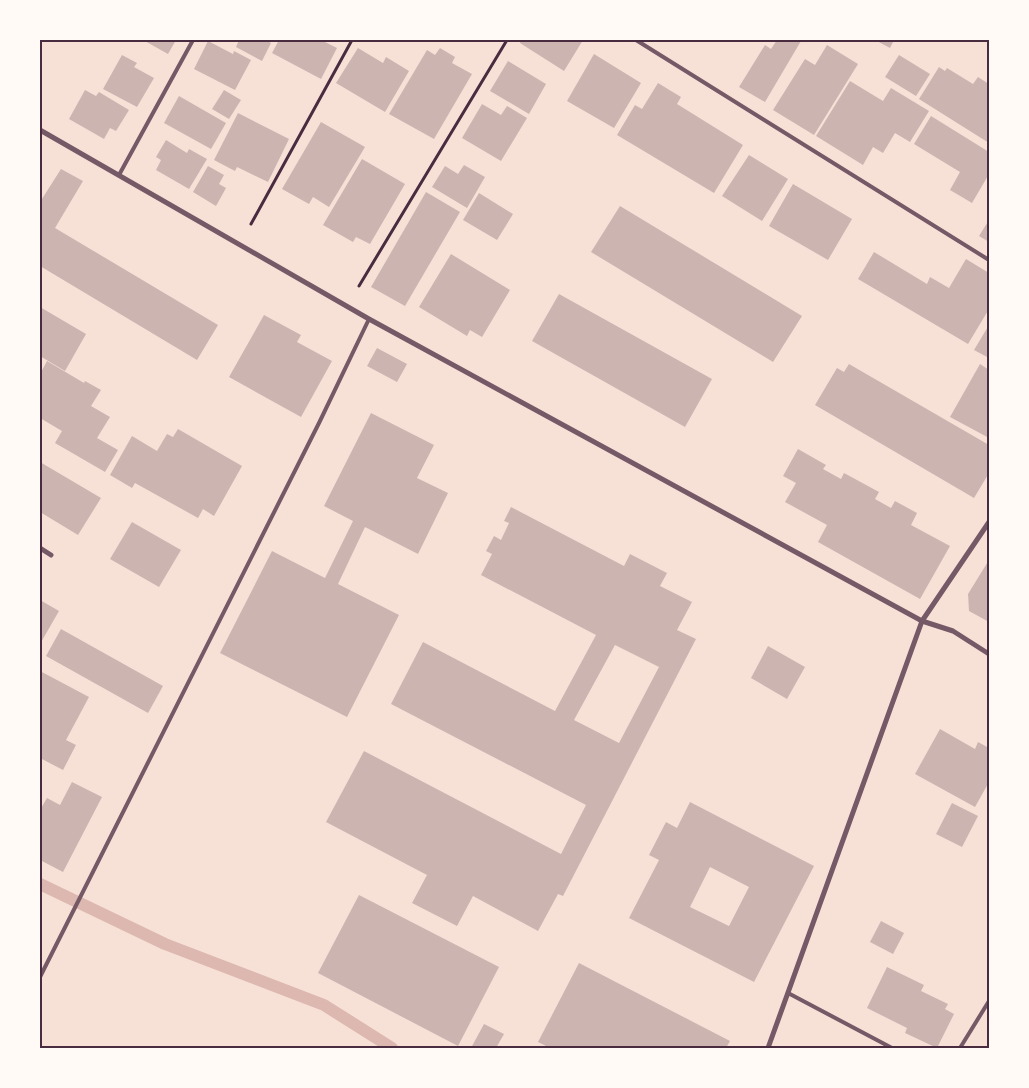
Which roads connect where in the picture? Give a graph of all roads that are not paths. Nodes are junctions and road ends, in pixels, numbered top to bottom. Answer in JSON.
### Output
{"nodes":[{"id":1,"x":193,"y":40,"type":"edge"},
{"id":2,"x":636,"y":40,"type":"edge"},
{"id":3,"x":40,"y":130,"type":"edge"},
{"id":4,"x":119,"y":175,"type":"junction"},
{"id":5,"x":989,"y":260,"type":"edge"},
{"id":6,"x":369,"y":319,"type":"junction"},
{"id":7,"x":989,"y":522,"type":"edge"},
{"id":8,"x":40,"y":548,"type":"edge"},
{"id":9,"x":51,"y":555,"type":"dead end"},
{"id":10,"x":922,"y":621,"type":"junction"},
{"id":11,"x":989,"y":654,"type":"edge"},
{"id":12,"x":40,"y":977,"type":"edge"},
{"id":13,"x":788,"y":993,"type":"junction"},
{"id":14,"x":989,"y":1001,"type":"edge"},
{"id":15,"x":768,"y":1048,"type":"edge"},
{"id":16,"x":892,"y":1048,"type":"edge"},
{"id":17,"x":960,"y":1048,"type":"edge"}],
"edges":[{"from":1,"to":4,"type":"lane"},
{"from":2,"to":5,"type":"lane"},
{"from":3,"to":4,"type":"street"},
{"from":4,"to":6,"type":"street"},
{"from":6,"to":10,"type":"street"},
{"from":6,"to":12,"type":"lane"},
{"from":7,"to":10,"type":"street"},
{"from":8,"to":9,"type":"street"},
{"from":10,"to":11,"type":"street"},
{"from":10,"to":13,"type":"street"},
{"from":13,"to":15,"type":"street"},
{"from":13,"to":16,"type":"lane"},
{"from":14,"to":17,"type":"lane"}]}
